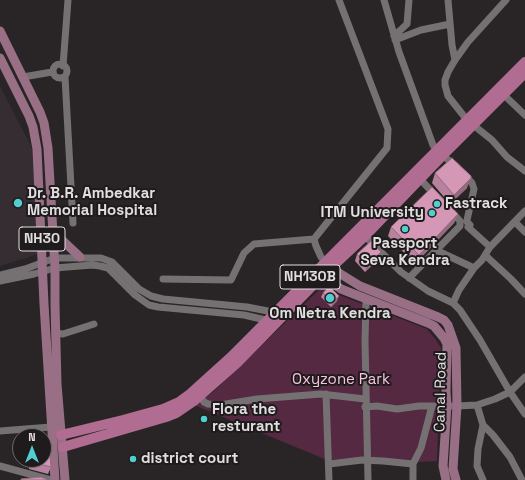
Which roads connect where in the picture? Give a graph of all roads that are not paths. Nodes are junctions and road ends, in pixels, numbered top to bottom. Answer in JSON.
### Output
{"nodes":[{"id":1,"x":68,"y":0,"type":"edge"},
{"id":2,"x":339,"y":0,"type":"edge"},
{"id":3,"x":384,"y":0,"type":"edge"},
{"id":4,"x":408,"y":0,"type":"edge"},
{"id":5,"x":448,"y":0,"type":"edge"},
{"id":6,"x":506,"y":0,"type":"edge"},
{"id":7,"x":450,"y":24,"type":"junction"},
{"id":8,"x":0,"y":31,"type":"edge"},
{"id":9,"x":394,"y":38,"type":"junction"},
{"id":10,"x":0,"y":58,"type":"edge"},
{"id":11,"x":455,"y":60,"type":"junction"},
{"id":12,"x":525,"y":62,"type":"edge"},
{"id":13,"x":64,"y":66,"type":"junction"},
{"id":14,"x":52,"y":72,"type":"junction"},
{"id":15,"x":525,"y":73,"type":"edge"},
{"id":16,"x":23,"y":77,"type":"junction"},
{"id":17,"x":65,"y":77,"type":"junction"},
{"id":18,"x":504,"y":95,"type":"junction"},
{"id":19,"x":525,"y":115,"type":"edge"},
{"id":20,"x":470,"y":122,"type":"junction"},
{"id":21,"x":440,"y":153,"type":"junction"},
{"id":22,"x":525,"y":171,"type":"edge"},
{"id":23,"x":420,"y":179,"type":"junction"},
{"id":24,"x":525,"y":211,"type":"edge"},
{"id":25,"x":515,"y":222,"type":"junction"},
{"id":26,"x":73,"y":223,"type":"dead end"},
{"id":27,"x":53,"y":228,"type":"junction"},
{"id":28,"x":525,"y":232,"type":"edge"},
{"id":29,"x":365,"y":236,"type":"junction"},
{"id":30,"x":314,"y":239,"type":"junction"},
{"id":31,"x":490,"y":247,"type":"junction"},
{"id":32,"x":440,"y":252,"type":"dead end"},
{"id":33,"x":485,"y":254,"type":"junction"},
{"id":34,"x":80,"y":257,"type":"junction"},
{"id":35,"x":54,"y":258,"type":"junction"},
{"id":36,"x":43,"y":262,"type":"junction"},
{"id":37,"x":328,"y":265,"type":"junction"},
{"id":38,"x":55,"y":268,"type":"junction"},
{"id":39,"x":474,"y":268,"type":"junction"},
{"id":40,"x":43,"y":272,"type":"junction"},
{"id":41,"x":319,"y":274,"type":"junction"},
{"id":42,"x":0,"y":275,"type":"edge"},
{"id":43,"x":409,"y":278,"type":"junction"},
{"id":44,"x":163,"y":279,"type":"dead end"},
{"id":45,"x":0,"y":281,"type":"edge"},
{"id":46,"x":525,"y":294,"type":"edge"},
{"id":47,"x":366,"y":300,"type":"junction"},
{"id":48,"x":453,"y":303,"type":"junction"},
{"id":49,"x":276,"y":318,"type":"junction"},
{"id":50,"x":94,"y":324,"type":"dead end"},
{"id":51,"x":55,"y":332,"type":"junction"},
{"id":52,"x":525,"y":377,"type":"edge"},
{"id":53,"x":510,"y":392,"type":"junction"},
{"id":54,"x":197,"y":393,"type":"junction"},
{"id":55,"x":326,"y":394,"type":"junction"},
{"id":56,"x":366,"y":399,"type":"junction"},
{"id":57,"x":477,"y":405,"type":"junction"},
{"id":58,"x":432,"y":406,"type":"junction"},
{"id":59,"x":447,"y":406,"type":"junction"},
{"id":60,"x":457,"y":406,"type":"junction"},
{"id":61,"x":366,"y":407,"type":"junction"},
{"id":62,"x":525,"y":414,"type":"edge"},
{"id":63,"x":483,"y":425,"type":"junction"},
{"id":64,"x":51,"y":428,"type":"edge"},
{"id":65,"x":12,"y":430,"type":"edge"},
{"id":66,"x":0,"y":431,"type":"edge"},
{"id":67,"x":61,"y":434,"type":"junction"},
{"id":68,"x":52,"y":441,"type":"edge"},
{"id":69,"x":62,"y":447,"type":"junction"},
{"id":70,"x":368,"y":460,"type":"junction"},
{"id":71,"x":328,"y":464,"type":"junction"},
{"id":72,"x":413,"y":464,"type":"junction"},
{"id":73,"x":0,"y":466,"type":"edge"},
{"id":74,"x":50,"y":480,"type":"edge"},
{"id":75,"x":55,"y":480,"type":"edge"},
{"id":76,"x":65,"y":480,"type":"edge"},
{"id":77,"x":329,"y":480,"type":"edge"},
{"id":78,"x":368,"y":480,"type":"edge"},
{"id":79,"x":412,"y":480,"type":"edge"},
{"id":80,"x":446,"y":480,"type":"edge"},
{"id":81,"x":456,"y":480,"type":"edge"},
{"id":82,"x":483,"y":480,"type":"edge"},
{"id":83,"x":522,"y":480,"type":"edge"}],
"edges":[{"from":1,"to":13,"type":"street"},
{"from":2,"to":30,"type":"street"},
{"from":3,"to":9,"type":"street"},
{"from":4,"to":9,"type":"street"},
{"from":5,"to":7,"type":"street"},
{"from":6,"to":11,"type":"street"},
{"from":7,"to":9,"type":"street"},
{"from":7,"to":11,"type":"street"},
{"from":8,"to":16,"type":"main road","number":"NH30"},
{"from":9,"to":21,"type":"street"},
{"from":10,"to":36,"type":"main road","number":"NH30"},
{"from":11,"to":20,"type":"street"},
{"from":12,"to":20,"type":"highway","number":"NH130B"},
{"from":13,"to":14,"type":"street"},
{"from":13,"to":17,"type":"street"},
{"from":14,"to":16,"type":"street"},
{"from":14,"to":17,"type":"street"},
{"from":15,"to":18,"type":"highway","number":"NH130B"},
{"from":16,"to":27,"type":"main road","number":"NH30"},
{"from":17,"to":26,"type":"street"},
{"from":18,"to":19,"type":"street"},
{"from":18,"to":20,"type":"highway","number":"NH130B"},
{"from":20,"to":21,"type":"highway","number":"NH130B"},
{"from":20,"to":22,"type":"street"},
{"from":21,"to":23,"type":"highway","number":"NH130B"},
{"from":21,"to":31,"type":"street"},
{"from":21,"to":37,"type":"highway","number":"NH130B"},
{"from":23,"to":29,"type":"highway","number":"NH130B"},
{"from":23,"to":43,"type":"street"},
{"from":24,"to":25,"type":"street"},
{"from":25,"to":28,"type":"street"},
{"from":25,"to":31,"type":"street"},
{"from":27,"to":34,"type":"main road"},
{"from":27,"to":35,"type":"main road","number":"NH30"},
{"from":29,"to":37,"type":"highway","number":"NH130B"},
{"from":29,"to":43,"type":"street"},
{"from":30,"to":37,"type":"street"},
{"from":30,"to":44,"type":"street"},
{"from":31,"to":33,"type":"street"},
{"from":32,"to":39,"type":"street"},
{"from":33,"to":39,"type":"street"},
{"from":33,"to":46,"type":"street"},
{"from":34,"to":35,"type":"street"},
{"from":34,"to":49,"type":"street"},
{"from":35,"to":36,"type":"street"},
{"from":35,"to":38,"type":"main road","number":"NH30"},
{"from":36,"to":40,"type":"main road","number":"NH30"},
{"from":36,"to":42,"type":"street"},
{"from":37,"to":41,"type":"highway","number":"NH130B"},
{"from":37,"to":60,"type":"main road","name":"Canal Road"},
{"from":38,"to":40,"type":"street"},
{"from":38,"to":49,"type":"street"},
{"from":38,"to":51,"type":"main road","number":"NH30"},
{"from":39,"to":48,"type":"street"},
{"from":40,"to":45,"type":"street"},
{"from":40,"to":64,"type":"main road","number":"NH30"},
{"from":41,"to":47,"type":"main road","name":"Canal Road"},
{"from":41,"to":49,"type":"highway","number":"NH130B"},
{"from":43,"to":48,"type":"street"},
{"from":47,"to":56,"type":"street"},
{"from":47,"to":59,"type":"main road","name":"Canal Road"},
{"from":48,"to":53,"type":"street"},
{"from":49,"to":54,"type":"highway","number":"NH130B"},
{"from":50,"to":51,"type":"street"},
{"from":51,"to":67,"type":"main road","number":"NH30"},
{"from":52,"to":53,"type":"street"},
{"from":53,"to":57,"type":"street"},
{"from":53,"to":62,"type":"street"},
{"from":54,"to":55,"type":"street"},
{"from":54,"to":67,"type":"highway","number":"NH130B"},
{"from":54,"to":69,"type":"highway","number":"NH130B"},
{"from":55,"to":56,"type":"street"},
{"from":55,"to":71,"type":"street"},
{"from":56,"to":61,"type":"street"},
{"from":57,"to":60,"type":"street"},
{"from":57,"to":63,"type":"street"},
{"from":58,"to":59,"type":"street"},
{"from":58,"to":61,"type":"street"},
{"from":58,"to":72,"type":"street"},
{"from":59,"to":60,"type":"street"},
{"from":59,"to":80,"type":"main road","name":"Canal Road"},
{"from":60,"to":81,"type":"main road","name":"Canal Road"},
{"from":61,"to":70,"type":"street"},
{"from":63,"to":82,"type":"street"},
{"from":63,"to":83,"type":"street"},
{"from":65,"to":66,"type":"street"},
{"from":67,"to":69,"type":"main road","number":"NH30"},
{"from":68,"to":75,"type":"main road","number":"NH30"},
{"from":69,"to":76,"type":"main road","number":"NH30"},
{"from":70,"to":71,"type":"street"},
{"from":70,"to":72,"type":"street"},
{"from":70,"to":78,"type":"street"},
{"from":71,"to":77,"type":"street"},
{"from":72,"to":79,"type":"street"},
{"from":73,"to":74,"type":"street"}]}
